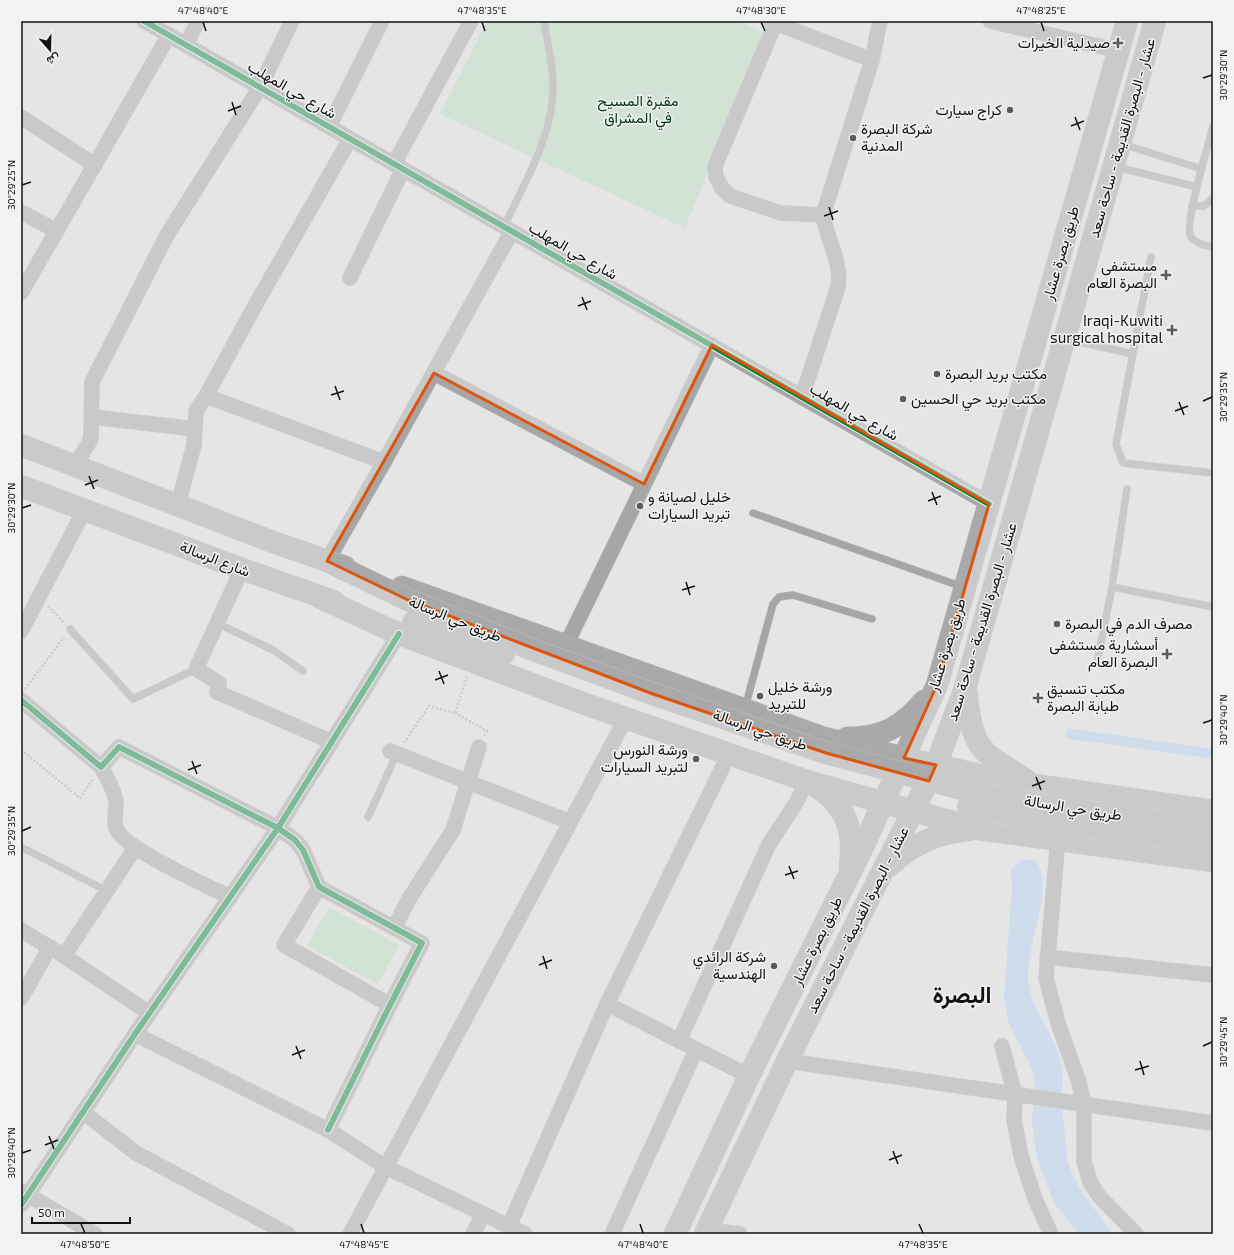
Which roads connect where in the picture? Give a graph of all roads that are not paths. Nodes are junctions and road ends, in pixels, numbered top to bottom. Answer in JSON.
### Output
{"nodes":[{"id":1,"x":144,"y":21,"type":"edge"},
{"id":2,"x":198,"y":21,"type":"edge"},
{"id":3,"x":292,"y":21,"type":"edge"},
{"id":4,"x":382,"y":21,"type":"edge"},
{"id":5,"x":471,"y":21,"type":"edge"},
{"id":6,"x":544,"y":21,"type":"edge"},
{"id":7,"x":880,"y":21,"type":"edge"},
{"id":8,"x":990,"y":21,"type":"edge"},
{"id":9,"x":1127,"y":21,"type":"edge"},
{"id":10,"x":1155,"y":21,"type":"edge"},
{"id":11,"x":773,"y":22,"type":"edge"},
{"id":12,"x":169,"y":35,"type":"junction"},
{"id":13,"x":186,"y":45,"type":"junction"},
{"id":14,"x":1120,"y":51,"type":"junction"},
{"id":15,"x":872,"y":60,"type":"junction"},
{"id":16,"x":260,"y":87,"type":"junction"},
{"id":17,"x":21,"y":117,"type":"edge"},
{"id":18,"x":1213,"y":126,"type":"edge"},
{"id":19,"x":329,"y":127,"type":"junction"},
{"id":20,"x":350,"y":139,"type":"junction"},
{"id":21,"x":1121,"y":144,"type":"junction"},
{"id":22,"x":95,"y":164,"type":"junction"},
{"id":23,"x":398,"y":166,"type":"junction"},
{"id":24,"x":1114,"y":167,"type":"junction"},
{"id":25,"x":1202,"y":169,"type":"junction"},
{"id":26,"x":1197,"y":187,"type":"junction"},
{"id":27,"x":1213,"y":198,"type":"edge"},
{"id":28,"x":1192,"y":206,"type":"junction"},
{"id":29,"x":21,"y":212,"type":"edge"},
{"id":30,"x":823,"y":215,"type":"junction"},
{"id":31,"x":508,"y":229,"type":"junction"},
{"id":32,"x":57,"y":231,"type":"junction"},
{"id":33,"x":1213,"y":248,"type":"edge"},
{"id":34,"x":1151,"y":257,"type":"dead end"},
{"id":35,"x":350,"y":278,"type":"dead end"},
{"id":36,"x":21,"y":293,"type":"edge"},
{"id":37,"x":1065,"y":339,"type":"junction"},
{"id":38,"x":712,"y":346,"type":"junction"},
{"id":39,"x":1133,"y":354,"type":"junction"},
{"id":40,"x":434,"y":373,"type":"junction"},
{"id":41,"x":206,"y":396,"type":"junction"},
{"id":42,"x":802,"y":397,"type":"junction"},
{"id":43,"x":93,"y":416,"type":"junction"},
{"id":44,"x":195,"y":429,"type":"junction"},
{"id":45,"x":21,"y":445,"type":"edge"},
{"id":46,"x":384,"y":462,"type":"junction"},
{"id":47,"x":76,"y":466,"type":"junction"},
{"id":48,"x":1213,"y":473,"type":"edge"},
{"id":49,"x":644,"y":484,"type":"junction"},
{"id":50,"x":21,"y":486,"type":"edge"},
{"id":51,"x":1127,"y":489,"type":"dead end"},
{"id":52,"x":989,"y":504,"type":"junction"},
{"id":53,"x":178,"y":505,"type":"junction"},
{"id":54,"x":85,"y":510,"type":"junction"},
{"id":55,"x":753,"y":513,"type":"dead end"},
{"id":56,"x":327,"y":561,"type":"junction"},
{"id":57,"x":242,"y":569,"type":"junction"},
{"id":58,"x":1112,"y":587,"type":"junction"},
{"id":59,"x":965,"y":588,"type":"junction"},
{"id":60,"x":1213,"y":607,"type":"edge"},
{"id":61,"x":872,"y":619,"type":"dead end"},
{"id":62,"x":217,"y":623,"type":"junction"},
{"id":63,"x":406,"y":628,"type":"junction"},
{"id":64,"x":70,"y":629,"type":"road end"},
{"id":65,"x":21,"y":631,"type":"edge"},
{"id":66,"x":566,"y":645,"type":"junction"},
{"id":67,"x":1098,"y":658,"type":"dead end"},
{"id":68,"x":196,"y":669,"type":"junction"},
{"id":69,"x":303,"y":671,"type":"dead end"},
{"id":70,"x":937,"y":684,"type":"junction"},
{"id":71,"x":965,"y":688,"type":"junction"},
{"id":72,"x":21,"y":700,"type":"edge"},
{"id":73,"x":744,"y":710,"type":"junction"},
{"id":74,"x":626,"y":718,"type":"junction"},
{"id":75,"x":824,"y":738,"type":"junction"},
{"id":76,"x":332,"y":742,"type":"junction"},
{"id":77,"x":479,"y":747,"type":"road end"},
{"id":78,"x":393,"y":752,"type":"joint"},
{"id":79,"x":730,"y":754,"type":"junction"},
{"id":80,"x":904,"y":758,"type":"junction"},
{"id":81,"x":936,"y":765,"type":"junction"},
{"id":82,"x":101,"y":768,"type":"junction"},
{"id":83,"x":807,"y":781,"type":"junction"},
{"id":84,"x":469,"y":782,"type":"junction"},
{"id":85,"x":1034,"y":785,"type":"junction"},
{"id":86,"x":882,"y":803,"type":"junction"},
{"id":87,"x":1213,"y":811,"type":"edge"},
{"id":88,"x":914,"y":812,"type":"junction"},
{"id":89,"x":368,"y":816,"type":"dead end"},
{"id":90,"x":570,"y":822,"type":"junction"},
{"id":91,"x":1213,"y":827,"type":"edge"},
{"id":92,"x":278,"y":828,"type":"junction"},
{"id":93,"x":978,"y":829,"type":"junction"},
{"id":94,"x":1058,"y":839,"type":"junction"},
{"id":95,"x":1213,"y":843,"type":"edge"},
{"id":96,"x":21,"y":847,"type":"edge"},
{"id":97,"x":135,"y":848,"type":"junction"},
{"id":98,"x":1213,"y":861,"type":"edge"},
{"id":99,"x":881,"y":873,"type":"junction"},
{"id":100,"x":848,"y":879,"type":"junction"},
{"id":101,"x":319,"y":887,"type":"junction"},
{"id":102,"x":107,"y":891,"type":"junction"},
{"id":103,"x":230,"y":897,"type":"junction"},
{"id":104,"x":394,"y":928,"type":"junction"},
{"id":105,"x":21,"y":930,"type":"edge"},
{"id":106,"x":50,"y":947,"type":"junction"},
{"id":107,"x":64,"y":956,"type":"junction"},
{"id":108,"x":1047,"y":957,"type":"junction"},
{"id":109,"x":1213,"y":975,"type":"edge"},
{"id":110,"x":21,"y":998,"type":"edge"},
{"id":111,"x":607,"y":1004,"type":"junction"},
{"id":112,"x":390,"y":1005,"type":"junction"},
{"id":113,"x":149,"y":1013,"type":"junction"},
{"id":114,"x":135,"y":1034,"type":"junction"},
{"id":115,"x":679,"y":1040,"type":"junction"},
{"id":116,"x":1002,"y":1046,"type":"dead end"},
{"id":117,"x":696,"y":1050,"type":"junction"},
{"id":118,"x":788,"y":1061,"type":"junction"},
{"id":119,"x":749,"y":1076,"type":"junction"},
{"id":120,"x":1021,"y":1095,"type":"junction"},
{"id":121,"x":1077,"y":1103,"type":"junction"},
{"id":122,"x":83,"y":1112,"type":"junction"},
{"id":123,"x":1213,"y":1123,"type":"edge"},
{"id":124,"x":328,"y":1130,"type":"junction"},
{"id":125,"x":386,"y":1167,"type":"junction"},
{"id":126,"x":23,"y":1197,"type":"edge"},
{"id":127,"x":483,"y":1214,"type":"junction"},
{"id":128,"x":507,"y":1230,"type":"edge"},
{"id":129,"x":706,"y":1232,"type":"edge"},
{"id":130,"x":95,"y":1234,"type":"edge"},
{"id":131,"x":288,"y":1234,"type":"edge"},
{"id":132,"x":350,"y":1234,"type":"edge"},
{"id":133,"x":473,"y":1234,"type":"edge"},
{"id":134,"x":525,"y":1234,"type":"edge"},
{"id":135,"x":612,"y":1234,"type":"edge"},
{"id":136,"x":675,"y":1234,"type":"edge"},
{"id":137,"x":740,"y":1234,"type":"edge"},
{"id":138,"x":1051,"y":1234,"type":"edge"},
{"id":139,"x":1136,"y":1234,"type":"edge"}],
"edges":[{"from":1,"to":12,"type":"street","name":"شارع حي المهلب"},
{"from":2,"to":13,"type":"street"},
{"from":3,"to":16,"type":"street"},
{"from":4,"to":19,"type":"street"},
{"from":5,"to":23,"type":"street"},
{"from":6,"to":31,"type":"lane"},
{"from":7,"to":15,"type":"street"},
{"from":8,"to":14,"type":"street"},
{"from":9,"to":14,"type":"main road","name":"طريق بصرة عشار"},
{"from":10,"to":21,"type":"main road","name":"عشار - البصرة القديمة - ساحة سعد"},
{"from":11,"to":15,"type":"street"},
{"from":11,"to":30,"type":"street"},
{"from":12,"to":13,"type":"street","name":"شارع حي المهلب"},
{"from":12,"to":22,"type":"street"},
{"from":13,"to":16,"type":"street","name":"شارع حي المهلب"},
{"from":14,"to":52,"type":"main road","name":"طريق بصرة عشار"},
{"from":15,"to":30,"type":"street"},
{"from":16,"to":19,"type":"street","name":"شارع حي المهلب"},
{"from":16,"to":43,"type":"street"},
{"from":17,"to":22,"type":"street"},
{"from":18,"to":25,"type":"lane"},
{"from":19,"to":20,"type":"street","name":"شارع حي المهلب"},
{"from":20,"to":23,"type":"street","name":"شارع حي المهلب"},
{"from":20,"to":41,"type":"street"},
{"from":21,"to":24,"type":"main road","name":"عشار - البصرة القديمة - ساحة سعد"},
{"from":21,"to":25,"type":"lane"},
{"from":22,"to":32,"type":"street"},
{"from":23,"to":31,"type":"street","name":"شارع حي المهلب"},
{"from":23,"to":35,"type":"street"},
{"from":24,"to":26,"type":"lane"},
{"from":24,"to":37,"type":"main road","name":"عشار - البصرة القديمة - ساحة سعد"},
{"from":25,"to":26,"type":"lane"},
{"from":26,"to":28,"type":"lane"},
{"from":27,"to":28,"type":"lane"},
{"from":28,"to":33,"type":"lane"},
{"from":29,"to":32,"type":"street"},
{"from":30,"to":42,"type":"street"},
{"from":31,"to":38,"type":"street","name":"شارع حي المهلب"},
{"from":31,"to":40,"type":"street"},
{"from":32,"to":36,"type":"street"},
{"from":34,"to":39,"type":"lane"},
{"from":37,"to":39,"type":"lane"},
{"from":37,"to":71,"type":"main road","name":"عشار - البصرة القديمة - ساحة سعد"},
{"from":38,"to":42,"type":"street","name":"شارع حي المهلب"},
{"from":38,"to":49,"type":"street"},
{"from":39,"to":48,"type":"lane"},
{"from":40,"to":46,"type":"street"},
{"from":40,"to":49,"type":"street"},
{"from":41,"to":44,"type":"street"},
{"from":41,"to":46,"type":"street"},
{"from":42,"to":52,"type":"street","name":"شارع حي المهلب"},
{"from":43,"to":44,"type":"street"},
{"from":43,"to":47,"type":"street"},
{"from":44,"to":53,"type":"street"},
{"from":45,"to":47,"type":"main road","name":"طريق حي الرسالة"},
{"from":46,"to":56,"type":"street"},
{"from":47,"to":53,"type":"main road","name":"طريق حي الرسالة"},
{"from":49,"to":66,"type":"street"},
{"from":50,"to":54,"type":"main road","name":"شارع الرسالة"},
{"from":51,"to":58,"type":"lane"},
{"from":52,"to":59,"type":"main road","name":"طريق بصرة عشار"},
{"from":53,"to":56,"type":"main road","name":"طريق حي الرسالة"},
{"from":54,"to":57,"type":"main road","name":"شارع الرسالة"},
{"from":54,"to":65,"type":"street"},
{"from":55,"to":59,"type":"lane"},
{"from":56,"to":66,"type":"main road","name":"طريق حي الرسالة"},
{"from":56,"to":91,"type":"main road","name":"طريق حي الرسالة","bridge":true},
{"from":57,"to":62,"type":"street"},
{"from":57,"to":63,"type":"main road","name":"شارع الرسالة"},
{"from":58,"to":60,"type":"lane"},
{"from":58,"to":67,"type":"lane"},
{"from":59,"to":70,"type":"main road","name":"طريق بصرة عشار"},
{"from":61,"to":73,"type":"lane"},
{"from":62,"to":68,"type":"street"},
{"from":62,"to":69,"type":"lane"},
{"from":63,"to":74,"type":"main road"},
{"from":63,"to":76,"type":"street"},
{"from":63,"to":95,"type":"main road","name":"طريق حي الرسالة","bridge":true},
{"from":64,"to":68,"type":"lane"},
{"from":66,"to":73,"type":"main road","name":"طريق حي الرسالة"},
{"from":68,"to":76,"type":"street"},
{"from":70,"to":75,"type":"main road"},
{"from":70,"to":80,"type":"main road","name":"طريق بصرة عشار"},
{"from":71,"to":81,"type":"main road","name":"عشار - البصرة القديمة - ساحة سعد"},
{"from":71,"to":85,"type":"main road"},
{"from":72,"to":82,"type":"street"},
{"from":73,"to":75,"type":"main road","name":"طريق حي الرسالة"},
{"from":74,"to":79,"type":"main road"},
{"from":74,"to":90,"type":"street"},
{"from":75,"to":80,"type":"main road","name":"طريق حي الرسالة"},
{"from":76,"to":92,"type":"street"},
{"from":77,"to":84,"type":"street"},
{"from":78,"to":84,"type":"street"},
{"from":78,"to":89,"type":"lane"},
{"from":79,"to":83,"type":"main road"},
{"from":79,"to":111,"type":"street"},
{"from":80,"to":81,"type":"main road","name":"طريق حي الرسالة"},
{"from":80,"to":86,"type":"main road","name":"طريق بصرة عشار"},
{"from":81,"to":85,"type":"main road","name":"طريق حي الرسالة"},
{"from":81,"to":88,"type":"main road","name":"عشار - البصرة القديمة - ساحة سعد"},
{"from":82,"to":92,"type":"street"},
{"from":82,"to":97,"type":"street"},
{"from":83,"to":86,"type":"main road"},
{"from":83,"to":100,"type":"main road"},
{"from":83,"to":115,"type":"street"},
{"from":84,"to":90,"type":"street"},
{"from":84,"to":104,"type":"street"},
{"from":85,"to":87,"type":"main road","name":"طريق حي الرسالة"},
{"from":86,"to":88,"type":"main road"},
{"from":86,"to":100,"type":"main road","name":"طريق بصرة عشار"},
{"from":88,"to":93,"type":"main road"},
{"from":88,"to":99,"type":"main road","name":"عشار - البصرة القديمة - ساحة سعد"},
{"from":90,"to":125,"type":"street"},
{"from":92,"to":101,"type":"street"},
{"from":92,"to":103,"type":"street"},
{"from":93,"to":94,"type":"main road"},
{"from":93,"to":99,"type":"main road"},
{"from":94,"to":98,"type":"main road"},
{"from":94,"to":108,"type":"street"},
{"from":96,"to":102,"type":"lane"},
{"from":97,"to":102,"type":"street"},
{"from":97,"to":103,"type":"street"},
{"from":99,"to":118,"type":"main road","name":"عشار - البصرة القديمة - ساحة سعد"},
{"from":100,"to":119,"type":"main road","name":"طريق بصرة عشار"},
{"from":101,"to":104,"type":"street"},
{"from":101,"to":112,"type":"street"},
{"from":102,"to":107,"type":"street"},
{"from":103,"to":113,"type":"street"},
{"from":104,"to":112,"type":"street"},
{"from":105,"to":106,"type":"street"},
{"from":106,"to":107,"type":"street"},
{"from":106,"to":110,"type":"street"},
{"from":107,"to":113,"type":"street"},
{"from":108,"to":109,"type":"street"},
{"from":108,"to":121,"type":"street"},
{"from":111,"to":115,"type":"street"},
{"from":111,"to":128,"type":"street"},
{"from":112,"to":124,"type":"street"},
{"from":113,"to":114,"type":"street"},
{"from":114,"to":122,"type":"street"},
{"from":114,"to":124,"type":"street"},
{"from":115,"to":117,"type":"street"},
{"from":116,"to":120,"type":"street"},
{"from":117,"to":119,"type":"street"},
{"from":117,"to":135,"type":"street"},
{"from":118,"to":120,"type":"street"},
{"from":118,"to":129,"type":"main road","name":"عشار - البصرة القديمة - ساحة سعد"},
{"from":119,"to":136,"type":"main road","name":"طريق بصرة عشار"},
{"from":120,"to":121,"type":"street"},
{"from":120,"to":138,"type":"street"},
{"from":121,"to":123,"type":"street"},
{"from":121,"to":139,"type":"street"},
{"from":122,"to":126,"type":"street"},
{"from":122,"to":131,"type":"street"},
{"from":124,"to":125,"type":"street"},
{"from":125,"to":127,"type":"street"},
{"from":125,"to":132,"type":"street"},
{"from":126,"to":130,"type":"street"},
{"from":127,"to":128,"type":"street"},
{"from":127,"to":133,"type":"street"},
{"from":128,"to":134,"type":"street"},
{"from":129,"to":137,"type":"street"}]}
